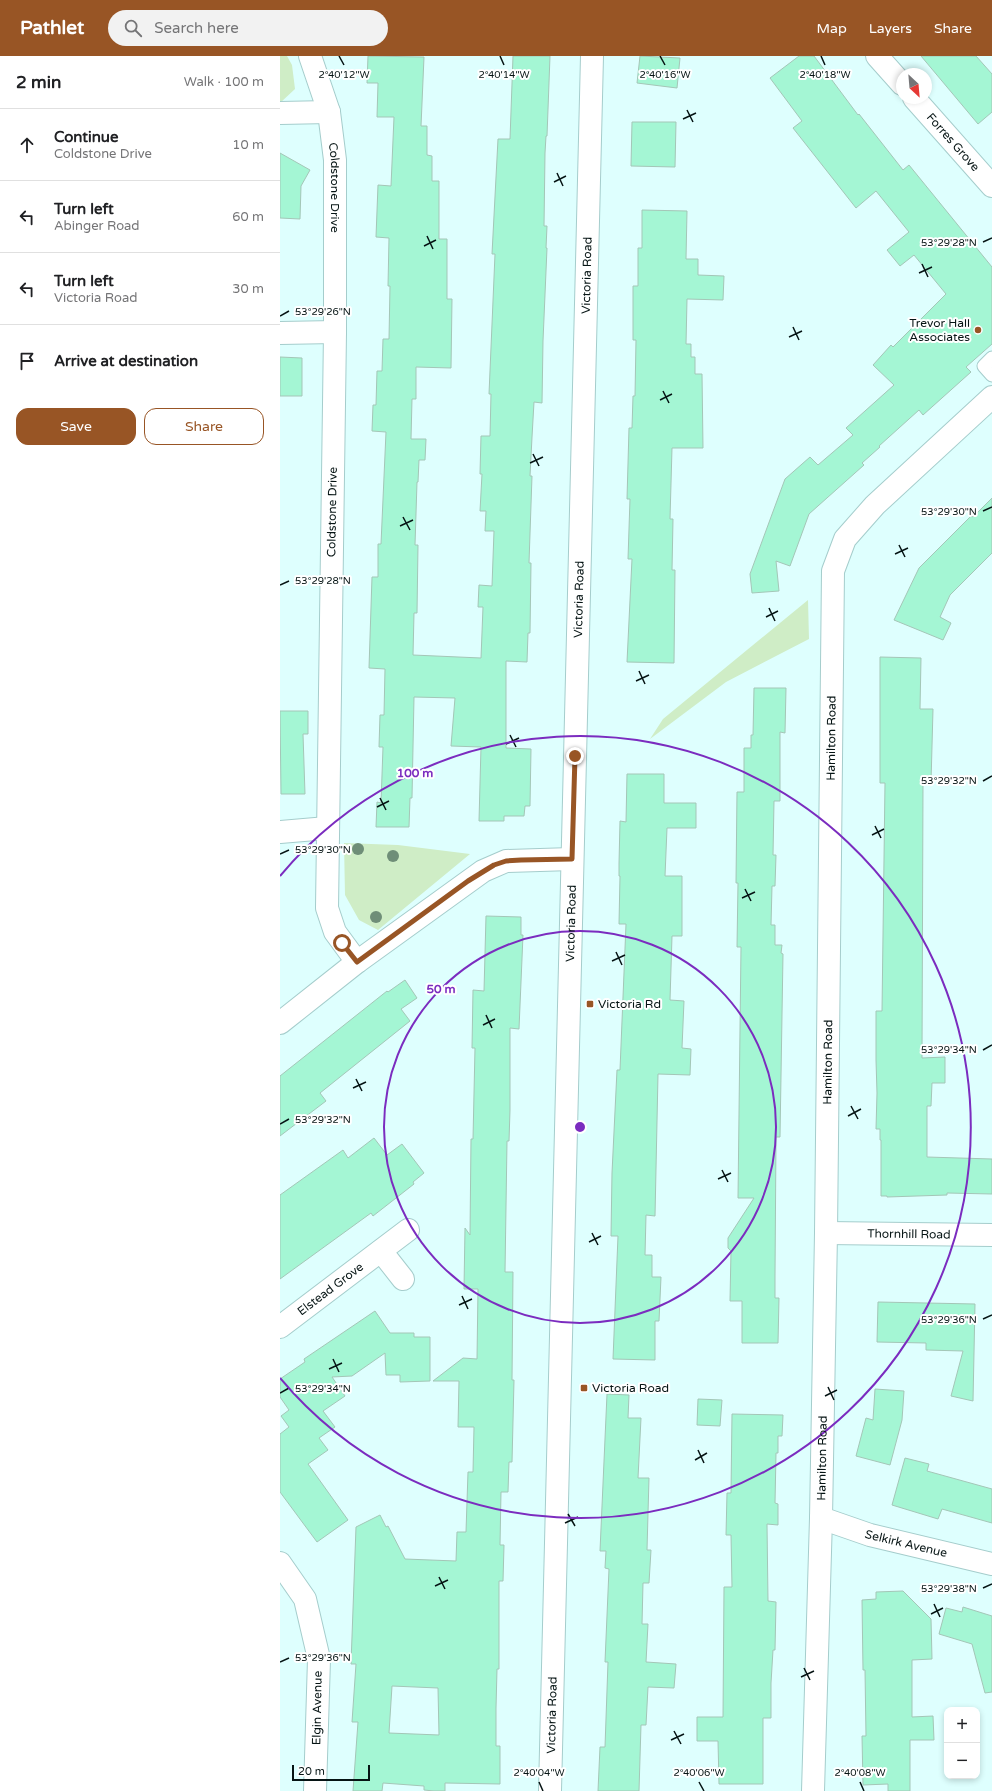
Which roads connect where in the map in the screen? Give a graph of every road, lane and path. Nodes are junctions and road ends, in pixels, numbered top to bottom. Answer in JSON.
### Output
{"nodes":[{"id":1,"x":310,"y":56,"type":"edge"},
{"id":2,"x":592,"y":56,"type":"edge"},
{"id":3,"x":877,"y":56,"type":"edge"},
{"id":4,"x":896,"y":77,"type":"edge"},
{"id":5,"x":919,"y":104,"type":"edge"},
{"id":6,"x":329,"y":112,"type":"junction"},
{"id":7,"x":280,"y":113,"type":"edge"},
{"id":8,"x":992,"y":186,"type":"edge"},
{"id":9,"x":335,"y":332,"type":"junction"},
{"id":10,"x":280,"y":333,"type":"edge"},
{"id":11,"x":992,"y":358,"type":"edge"},
{"id":12,"x":992,"y":376,"type":"edge"},
{"id":13,"x":992,"y":397,"type":"edge"},
{"id":14,"x":327,"y":828,"type":"junction"},
{"id":15,"x":280,"y":832,"type":"edge"},
{"id":16,"x":572,"y":859,"type":"junction"},
{"id":17,"x":357,"y":962,"type":"junction"},
{"id":18,"x":280,"y":1023,"type":"edge"},
{"id":19,"x":408,"y":1230,"type":"dead end"},
{"id":20,"x":826,"y":1233,"type":"junction"},
{"id":21,"x":992,"y":1235,"type":"edge"},
{"id":22,"x":381,"y":1251,"type":"junction"},
{"id":23,"x":403,"y":1279,"type":"dead end"},
{"id":24,"x":280,"y":1327,"type":"edge"},
{"id":25,"x":821,"y":1518,"type":"junction"},
{"id":26,"x":280,"y":1563,"type":"edge"},
{"id":27,"x":992,"y":1564,"type":"edge"},
{"id":28,"x":315,"y":1791,"type":"edge"},
{"id":29,"x":550,"y":1791,"type":"edge"},
{"id":30,"x":813,"y":1791,"type":"edge"}],
"edges":[{"from":1,"to":6,"type":"street","name":"Coldstone Drive"},
{"from":2,"to":16,"type":"street","name":"Victoria Road"},
{"from":3,"to":4,"type":"street"},
{"from":5,"to":8,"type":"street","name":"Forres Grove"},
{"from":6,"to":7,"type":"street"},
{"from":6,"to":9,"type":"street","name":"Coldstone Drive"},
{"from":9,"to":10,"type":"street"},
{"from":9,"to":14,"type":"street","name":"Coldstone Drive"},
{"from":11,"to":12,"type":"lane"},
{"from":13,"to":20,"type":"street","name":"Hamilton Road"},
{"from":14,"to":15,"type":"street"},
{"from":14,"to":17,"type":"street","name":"Coldstone Drive"},
{"from":16,"to":17,"type":"street"},
{"from":16,"to":29,"type":"street","name":"Victoria Road"},
{"from":17,"to":18,"type":"street"},
{"from":19,"to":22,"type":"street","name":"Elstead Grove"},
{"from":20,"to":21,"type":"street","name":"Thornhill Road"},
{"from":20,"to":25,"type":"street","name":"Hamilton Road"},
{"from":22,"to":23,"type":"street"},
{"from":22,"to":24,"type":"street","name":"Elstead Grove"},
{"from":25,"to":27,"type":"street","name":"Selkirk Avenue"},
{"from":25,"to":30,"type":"street","name":"Hamilton Road"},
{"from":26,"to":28,"type":"street","name":"Elgin Avenue"}]}
